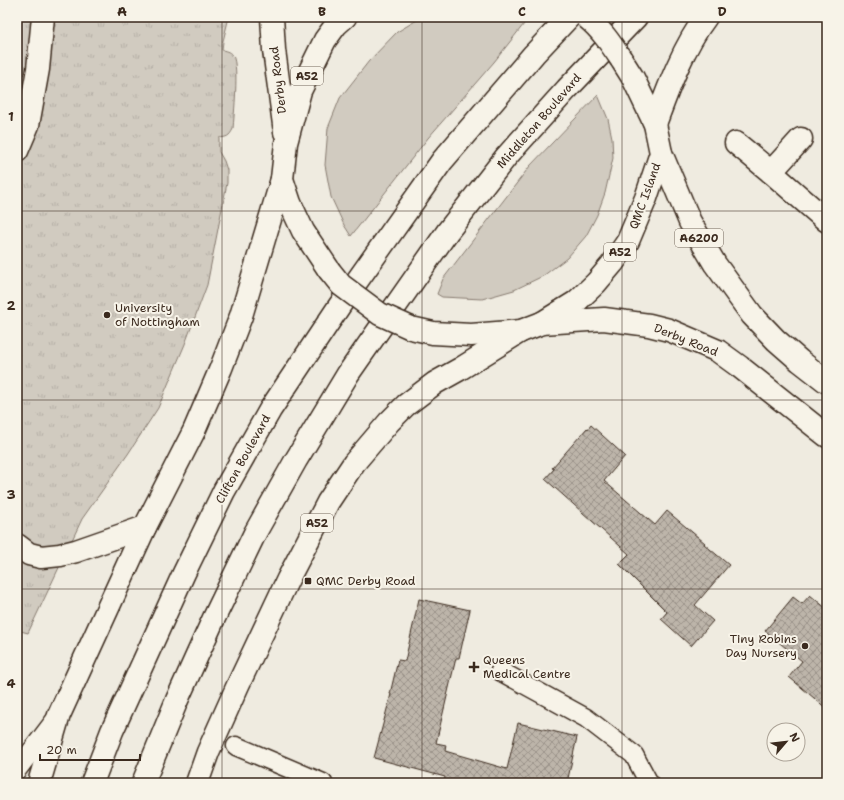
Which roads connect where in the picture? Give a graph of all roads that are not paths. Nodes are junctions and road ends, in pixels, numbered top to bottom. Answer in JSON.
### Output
{"nodes":[{"id":1,"x":42,"y":17,"type":"edge"},
{"id":2,"x":272,"y":17,"type":"edge"},
{"id":3,"x":345,"y":17,"type":"edge"},
{"id":4,"x":569,"y":17,"type":"edge"},
{"id":5,"x":586,"y":17,"type":"edge"},
{"id":6,"x":636,"y":17,"type":"edge"},
{"id":7,"x":706,"y":17,"type":"edge"},
{"id":8,"x":655,"y":124,"type":"junction"},
{"id":9,"x":801,"y":138,"type":"dead end"},
{"id":10,"x":286,"y":143,"type":"junction"},
{"id":11,"x":736,"y":143,"type":"dead end"},
{"id":12,"x":17,"y":152,"type":"edge"},
{"id":13,"x":661,"y":153,"type":"junction"},
{"id":14,"x":771,"y":172,"type":"junction"},
{"id":15,"x":282,"y":179,"type":"junction"},
{"id":16,"x":827,"y":221,"type":"edge"},
{"id":17,"x":542,"y":323,"type":"junction"},
{"id":18,"x":522,"y":331,"type":"junction"},
{"id":19,"x":827,"y":382,"type":"edge"},
{"id":20,"x":827,"y":436,"type":"edge"},
{"id":21,"x":145,"y":527,"type":"junction"},
{"id":22,"x":17,"y":545,"type":"edge"},
{"id":23,"x":500,"y":671,"type":"dead end"},
{"id":24,"x":59,"y":715,"type":"junction"},
{"id":25,"x":236,"y":746,"type":"dead end"},
{"id":26,"x":17,"y":770,"type":"edge"},
{"id":27,"x":38,"y":783,"type":"edge"},
{"id":28,"x":92,"y":783,"type":"edge"},
{"id":29,"x":143,"y":783,"type":"edge"},
{"id":30,"x":197,"y":783,"type":"edge"},
{"id":31,"x":323,"y":783,"type":"edge"},
{"id":32,"x":649,"y":783,"type":"edge"}],
"edges":[{"from":1,"to":12,"type":"main road"},
{"from":2,"to":10,"type":"main road","name":"Derby Road","number":"A52"},
{"from":3,"to":10,"type":"main road","name":"QMC Island","number":"A52"},
{"from":4,"to":28,"type":"main road","name":"Clifton Boulevard"},
{"from":5,"to":8,"type":"main road","name":"QMC Island","bridge":true},
{"from":6,"to":29,"type":"main road","name":"Middleton Boulevard"},
{"from":7,"to":8,"type":"main road"},
{"from":8,"to":13,"type":"main road","name":"QMC Island"},
{"from":9,"to":14,"type":"main road"},
{"from":10,"to":15,"type":"main road","name":"QMC Island","number":"A52"},
{"from":11,"to":14,"type":"main road"},
{"from":13,"to":17,"type":"main road","name":"QMC Island","number":"A52"},
{"from":13,"to":19,"type":"main road","number":"A6200"},
{"from":14,"to":16,"type":"main road"},
{"from":15,"to":18,"type":"main road","name":"QMC Island","number":"A52","bridge":true},
{"from":15,"to":21,"type":"main road","number":"A52"},
{"from":17,"to":18,"type":"main road","name":"QMC Island","number":"A52"},
{"from":17,"to":20,"type":"main road","name":"Derby Road"},
{"from":18,"to":30,"type":"main road","number":"A52"},
{"from":21,"to":22,"type":"main road"},
{"from":21,"to":24,"type":"main road","number":"A52"},
{"from":23,"to":32,"type":"lane"},
{"from":24,"to":26,"type":"lane"},
{"from":24,"to":27,"type":"main road","number":"A52"},
{"from":25,"to":31,"type":"lane"}]}
